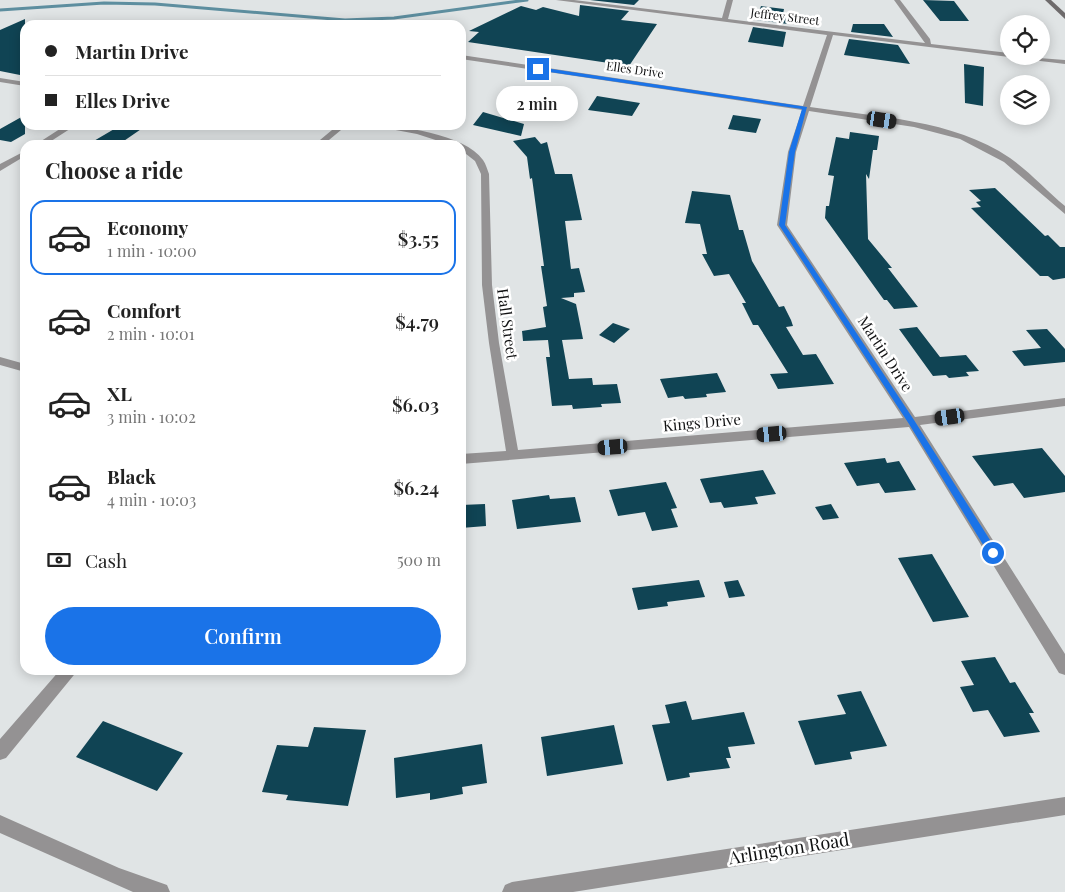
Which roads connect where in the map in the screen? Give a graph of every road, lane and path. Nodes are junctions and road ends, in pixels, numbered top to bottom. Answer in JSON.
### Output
{"nodes":[{"id":1,"x":559,"y":0,"type":"edge"},
{"id":2,"x":730,"y":0,"type":"edge"},
{"id":3,"x":896,"y":0,"type":"edge"},
{"id":4,"x":1048,"y":0,"type":"edge"},
{"id":5,"x":1065,"y":16,"type":"edge"},
{"id":6,"x":724,"y":21,"type":"junction"},
{"id":7,"x":830,"y":34,"type":"junction"},
{"id":8,"x":928,"y":46,"type":"junction"},
{"id":9,"x":1000,"y":55,"type":"edge"},
{"id":10,"x":466,"y":58,"type":"edge"},
{"id":11,"x":1050,"y":60,"type":"edge"},
{"id":12,"x":1065,"y":62,"type":"edge"},
{"id":13,"x":0,"y":80,"type":"edge"},
{"id":14,"x":20,"y":83,"type":"edge"},
{"id":15,"x":805,"y":108,"type":"junction"},
{"id":16,"x":64,"y":130,"type":"edge"},
{"id":17,"x":337,"y":130,"type":"edge"},
{"id":18,"x":405,"y":130,"type":"edge"},
{"id":19,"x":47,"y":140,"type":"edge"},
{"id":20,"x":324,"y":140,"type":"edge"},
{"id":21,"x":442,"y":140,"type":"edge"},
{"id":22,"x":466,"y":150,"type":"edge"},
{"id":23,"x":20,"y":156,"type":"edge"},
{"id":24,"x":0,"y":168,"type":"edge"},
{"id":25,"x":1065,"y":212,"type":"edge"},
{"id":26,"x":0,"y":361,"type":"edge"},
{"id":27,"x":20,"y":367,"type":"edge"},
{"id":28,"x":1065,"y":402,"type":"edge"},
{"id":29,"x":912,"y":422,"type":"junction"},
{"id":30,"x":513,"y":456,"type":"junction"},
{"id":31,"x":466,"y":459,"type":"edge"},
{"id":32,"x":1065,"y":668,"type":"edge"},
{"id":33,"x":66,"y":675,"type":"edge"},
{"id":34,"x":0,"y":752,"type":"edge"},
{"id":35,"x":1065,"y":806,"type":"edge"},
{"id":36,"x":0,"y":824,"type":"edge"},
{"id":37,"x":160,"y":892,"type":"edge"},
{"id":38,"x":512,"y":892,"type":"edge"}],
"edges":[{"from":1,"to":6,"type":"street","name":"Jeffrey Street"},
{"from":2,"to":6,"type":"street"},
{"from":3,"to":8,"type":"street"},
{"from":4,"to":5,"type":"street"},
{"from":6,"to":7,"type":"street","name":"Jeffrey Street"},
{"from":7,"to":8,"type":"street","name":"Jeffrey Street"},
{"from":7,"to":15,"type":"street","name":"Martin Drive"},
{"from":8,"to":9,"type":"street","name":"Jeffrey Street"},
{"from":10,"to":15,"type":"street","name":"Elles Drive"},
{"from":11,"to":12,"type":"street"},
{"from":13,"to":14,"type":"street"},
{"from":15,"to":25,"type":"street","name":"Elles Drive"},
{"from":15,"to":29,"type":"street","name":"Martin Drive"},
{"from":16,"to":19,"type":"street"},
{"from":17,"to":20,"type":"street"},
{"from":18,"to":21,"type":"street","name":"Hall Street"},
{"from":22,"to":30,"type":"street","name":"Hall Street"},
{"from":23,"to":24,"type":"street"},
{"from":26,"to":27,"type":"street"},
{"from":28,"to":29,"type":"street","name":"Kings Drive"},
{"from":29,"to":30,"type":"street","name":"Kings Drive"},
{"from":29,"to":32,"type":"street","name":"Martin Drive"},
{"from":30,"to":31,"type":"street","name":"Kings Drive"},
{"from":33,"to":34,"type":"street"},
{"from":35,"to":38,"type":"street","name":"Arlington Road"},
{"from":36,"to":37,"type":"street"}]}
